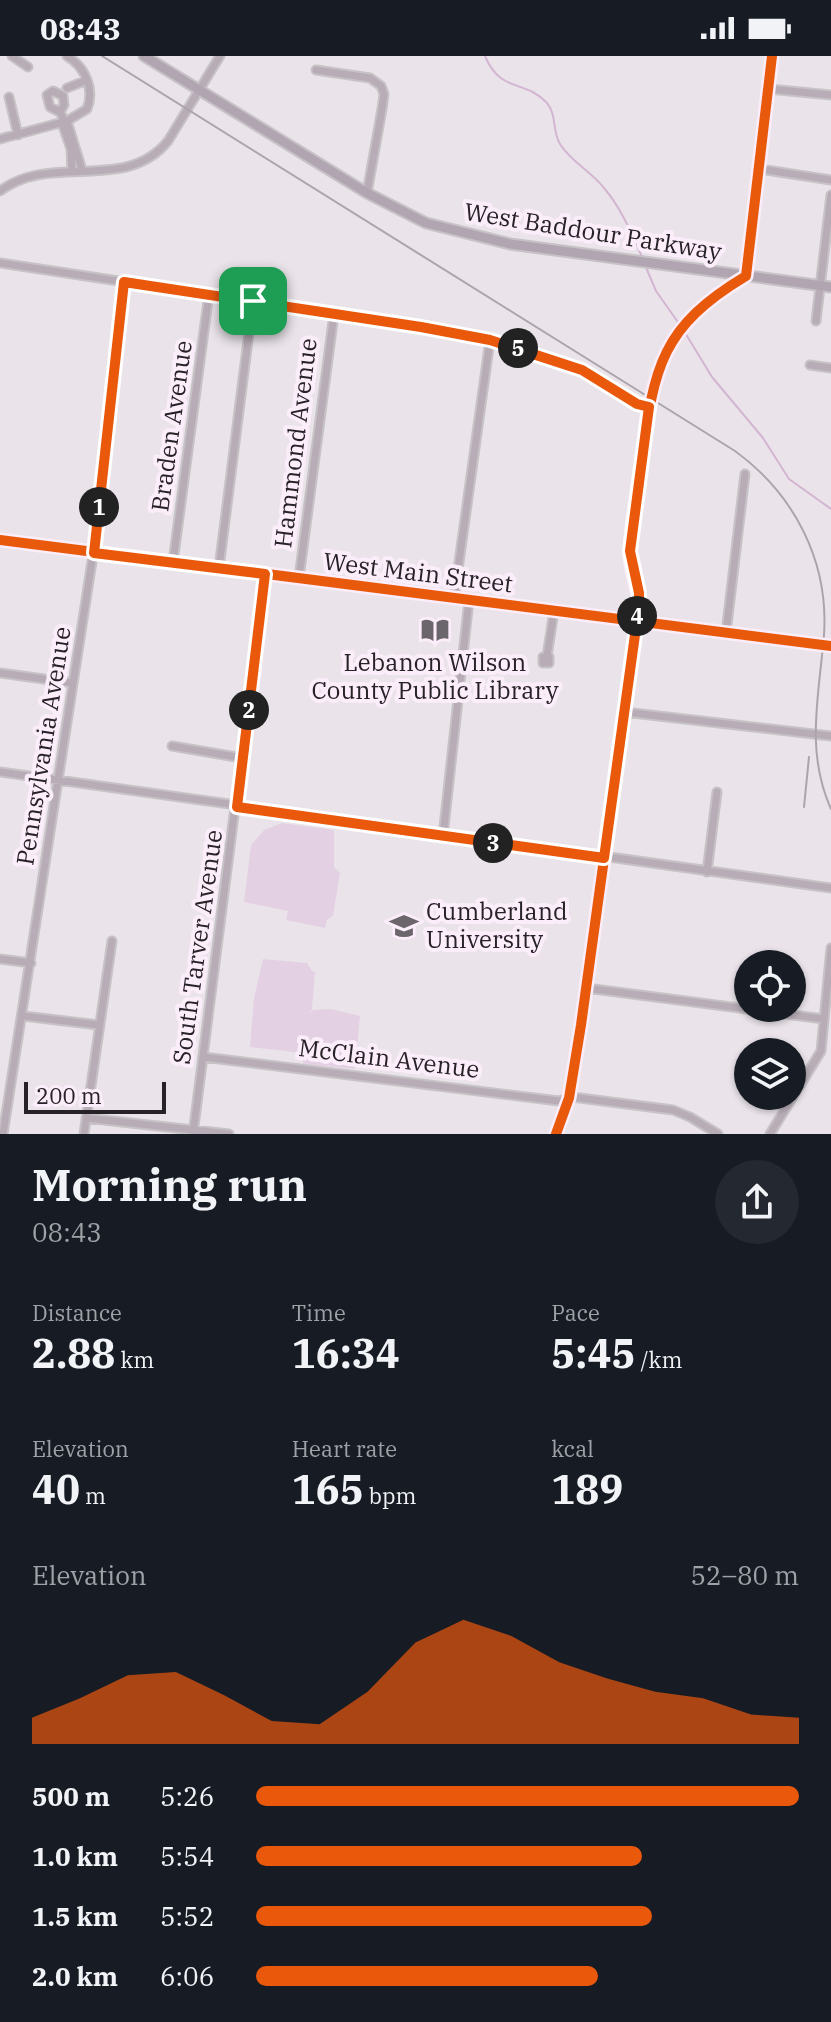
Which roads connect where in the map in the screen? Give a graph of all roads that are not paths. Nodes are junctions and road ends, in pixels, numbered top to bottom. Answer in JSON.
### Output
{"nodes":[{"id":1,"x":12,"y":56,"type":"edge"},
{"id":2,"x":67,"y":56,"type":"edge"},
{"id":3,"x":144,"y":56,"type":"edge"},
{"id":4,"x":220,"y":56,"type":"edge"},
{"id":5,"x":772,"y":56,"type":"edge"},
{"id":6,"x":28,"y":67,"type":"dead end"},
{"id":7,"x":316,"y":70,"type":"dead end"},
{"id":8,"x":87,"y":80,"type":"junction"},
{"id":9,"x":67,"y":88,"type":"dead end"},
{"id":10,"x":769,"y":89,"type":"junction"},
{"id":11,"x":198,"y":90,"type":"junction"},
{"id":12,"x":831,"y":95,"type":"edge"},
{"id":13,"x":9,"y":97,"type":"dead end"},
{"id":14,"x":60,"y":112,"type":"dead end"},
{"id":15,"x":65,"y":122,"type":"junction"},
{"id":16,"x":18,"y":135,"type":"junction"},
{"id":17,"x":0,"y":139,"type":"edge"},
{"id":18,"x":760,"y":169,"type":"junction"},
{"id":19,"x":82,"y":170,"type":"junction"},
{"id":20,"x":72,"y":171,"type":"junction"},
{"id":21,"x":831,"y":180,"type":"edge"},
{"id":22,"x":0,"y":191,"type":"edge"},
{"id":23,"x":367,"y":193,"type":"junction"},
{"id":24,"x":831,"y":195,"type":"edge"},
{"id":25,"x":0,"y":263,"type":"edge"},
{"id":26,"x":746,"y":276,"type":"junction"},
{"id":27,"x":124,"y":282,"type":"junction"},
{"id":28,"x":826,"y":287,"type":"edge"},
{"id":29,"x":209,"y":294,"type":"junction"},
{"id":30,"x":253,"y":301,"type":"junction"},
{"id":31,"x":334,"y":314,"type":"junction"},
{"id":32,"x":816,"y":321,"type":"dead end"},
{"id":33,"x":490,"y":340,"type":"junction"},
{"id":34,"x":810,"y":365,"type":"dead end"},
{"id":35,"x":831,"y":368,"type":"edge"},
{"id":36,"x":649,"y":407,"type":"junction"},
{"id":37,"x":745,"y":474,"type":"dead end"},
{"id":38,"x":0,"y":540,"type":"edge"},
{"id":39,"x":94,"y":553,"type":"junction"},
{"id":40,"x":173,"y":562,"type":"junction"},
{"id":41,"x":219,"y":568,"type":"junction"},
{"id":42,"x":265,"y":574,"type":"junction"},
{"id":43,"x":299,"y":578,"type":"junction"},
{"id":44,"x":454,"y":598,"type":"junction"},
{"id":45,"x":469,"y":600,"type":"junction"},
{"id":46,"x":554,"y":611,"type":"junction"},
{"id":47,"x":636,"y":621,"type":"junction"},
{"id":48,"x":726,"y":633,"type":"junction"},
{"id":49,"x":831,"y":646,"type":"edge"},
{"id":50,"x":547,"y":656,"type":"dead end"},
{"id":51,"x":0,"y":673,"type":"edge"},
{"id":52,"x":73,"y":683,"type":"junction"},
{"id":53,"x":624,"y":712,"type":"junction"},
{"id":54,"x":831,"y":736,"type":"edge"},
{"id":55,"x":172,"y":746,"type":"dead end"},
{"id":56,"x":242,"y":758,"type":"junction"},
{"id":57,"x":0,"y":772,"type":"edge"},
{"id":58,"x":59,"y":779,"type":"junction"},
{"id":59,"x":717,"y":792,"type":"dead end"},
{"id":60,"x":237,"y":807,"type":"junction"},
{"id":61,"x":443,"y":836,"type":"junction"},
{"id":62,"x":604,"y":858,"type":"junction"},
{"id":63,"x":707,"y":872,"type":"junction"},
{"id":64,"x":831,"y":888,"type":"edge"},
{"id":65,"x":112,"y":941,"type":"dead end"},
{"id":66,"x":831,"y":948,"type":"edge"},
{"id":67,"x":0,"y":959,"type":"edge"},
{"id":68,"x":31,"y":963,"type":"junction"},
{"id":69,"x":586,"y":988,"type":"junction"},
{"id":70,"x":23,"y":1016,"type":"junction"},
{"id":71,"x":824,"y":1019,"type":"junction"},
{"id":72,"x":99,"y":1025,"type":"junction"},
{"id":73,"x":821,"y":1051,"type":"junction"},
{"id":74,"x":831,"y":1054,"type":"edge"},
{"id":75,"x":203,"y":1057,"type":"junction"},
{"id":76,"x":569,"y":1098,"type":"junction"},
{"id":77,"x":86,"y":1118,"type":"junction"},
{"id":78,"x":194,"y":1132,"type":"edge"},
{"id":79,"x":3,"y":1134,"type":"edge"},
{"id":80,"x":84,"y":1134,"type":"edge"},
{"id":81,"x":229,"y":1134,"type":"edge"},
{"id":82,"x":556,"y":1134,"type":"edge"},
{"id":83,"x":718,"y":1134,"type":"edge"},
{"id":84,"x":770,"y":1134,"type":"edge"}],
"edges":[{"from":1,"to":6,"type":"street"},
{"from":2,"to":8,"type":"street"},
{"from":3,"to":11,"type":"main road","name":"West Baddour Parkway"},
{"from":4,"to":11,"type":"street"},
{"from":5,"to":10,"type":"street"},
{"from":7,"to":23,"type":"street"},
{"from":8,"to":9,"type":"street"},
{"from":8,"to":15,"type":"street"},
{"from":10,"to":12,"type":"street"},
{"from":10,"to":18,"type":"street"},
{"from":11,"to":19,"type":"street"},
{"from":11,"to":23,"type":"main road","name":"West Baddour Parkway"},
{"from":13,"to":16,"type":"street"},
{"from":14,"to":15,"type":"street"},
{"from":15,"to":16,"type":"street"},
{"from":15,"to":19,"type":"street"},
{"from":15,"to":20,"type":"street"},
{"from":16,"to":17,"type":"street"},
{"from":18,"to":21,"type":"street"},
{"from":18,"to":26,"type":"street"},
{"from":19,"to":20,"type":"street"},
{"from":20,"to":22,"type":"street"},
{"from":23,"to":26,"type":"main road","name":"West Baddour Parkway"},
{"from":24,"to":28,"type":"street"},
{"from":25,"to":27,"type":"street"},
{"from":26,"to":28,"type":"main road","name":"West Baddour Parkway"},
{"from":26,"to":36,"type":"street"},
{"from":27,"to":29,"type":"street"},
{"from":27,"to":39,"type":"street","name":"Pennsylvania Avenue"},
{"from":28,"to":32,"type":"street"},
{"from":29,"to":30,"type":"street"},
{"from":29,"to":40,"type":"street","name":"Braden Avenue"},
{"from":30,"to":31,"type":"street"},
{"from":30,"to":41,"type":"street"},
{"from":31,"to":33,"type":"street"},
{"from":31,"to":43,"type":"street","name":"Hammond Avenue"},
{"from":33,"to":36,"type":"street"},
{"from":33,"to":44,"type":"street"},
{"from":34,"to":35,"type":"street"},
{"from":36,"to":47,"type":"street"},
{"from":37,"to":48,"type":"street"},
{"from":38,"to":39,"type":"main road","name":"West Main Street"},
{"from":39,"to":40,"type":"main road","name":"West Main Street"},
{"from":39,"to":52,"type":"street","name":"Pennsylvania Avenue"},
{"from":40,"to":41,"type":"main road","name":"West Main Street"},
{"from":41,"to":42,"type":"main road","name":"West Main Street"},
{"from":42,"to":43,"type":"main road","name":"West Main Street"},
{"from":42,"to":56,"type":"street","name":"South Tarver Avenue"},
{"from":43,"to":44,"type":"main road","name":"West Main Street"},
{"from":44,"to":45,"type":"main road","name":"West Main Street"},
{"from":45,"to":46,"type":"main road","name":"West Main Street"},
{"from":45,"to":61,"type":"street"},
{"from":46,"to":47,"type":"main road","name":"West Main Street"},
{"from":46,"to":50,"type":"street"},
{"from":47,"to":48,"type":"main road","name":"West Main Street"},
{"from":47,"to":53,"type":"street"},
{"from":48,"to":49,"type":"main road","name":"West Main Street"},
{"from":51,"to":52,"type":"street"},
{"from":52,"to":58,"type":"street","name":"Pennsylvania Avenue"},
{"from":53,"to":54,"type":"street"},
{"from":53,"to":62,"type":"street"},
{"from":55,"to":56,"type":"street"},
{"from":56,"to":60,"type":"street","name":"South Tarver Avenue"},
{"from":57,"to":58,"type":"street"},
{"from":58,"to":60,"type":"street"},
{"from":58,"to":68,"type":"street","name":"Pennsylvania Avenue"},
{"from":59,"to":63,"type":"street"},
{"from":60,"to":61,"type":"street"},
{"from":60,"to":75,"type":"street","name":"South Tarver Avenue"},
{"from":61,"to":62,"type":"street"},
{"from":62,"to":63,"type":"street"},
{"from":62,"to":69,"type":"street"},
{"from":63,"to":64,"type":"street"},
{"from":65,"to":72,"type":"street"},
{"from":66,"to":71,"type":"street"},
{"from":67,"to":68,"type":"street"},
{"from":68,"to":70,"type":"street","name":"Pennsylvania Avenue"},
{"from":69,"to":71,"type":"street"},
{"from":69,"to":76,"type":"street"},
{"from":70,"to":72,"type":"street"},
{"from":70,"to":79,"type":"street","name":"Pennsylvania Avenue"},
{"from":71,"to":73,"type":"street"},
{"from":72,"to":77,"type":"street"},
{"from":73,"to":74,"type":"street"},
{"from":73,"to":84,"type":"street"},
{"from":75,"to":76,"type":"street","name":"McClain Avenue"},
{"from":75,"to":78,"type":"street","name":"South Tarver Avenue"},
{"from":76,"to":82,"type":"street"},
{"from":76,"to":83,"type":"street","name":"McClain Avenue"},
{"from":77,"to":78,"type":"street"},
{"from":77,"to":80,"type":"street"},
{"from":78,"to":81,"type":"street"}]}
